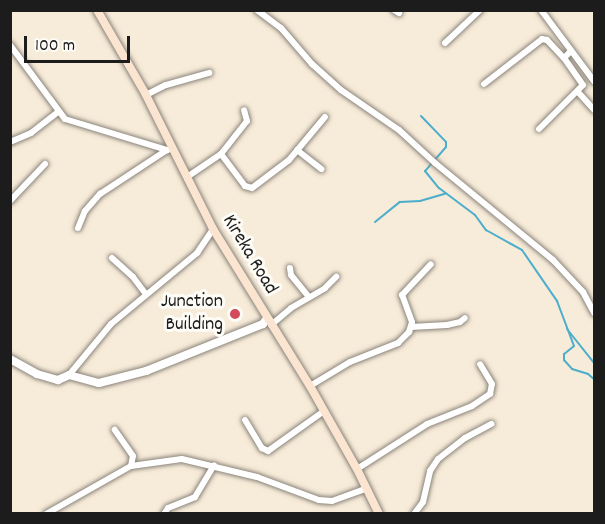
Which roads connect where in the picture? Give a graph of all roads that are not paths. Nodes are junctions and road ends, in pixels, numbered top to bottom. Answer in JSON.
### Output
{"nodes":[{"id":1,"x":257,"y":10,"type":"edge"},
{"id":2,"x":480,"y":10,"type":"edge"},
{"id":3,"x":541,"y":10,"type":"edge"},
{"id":4,"x":101,"y":12,"type":"edge"},
{"id":5,"x":445,"y":43,"type":"dead end"},
{"id":6,"x":10,"y":45,"type":"edge"},
{"id":7,"x":571,"y":51,"type":"junction"},
{"id":8,"x":564,"y":58,"type":"junction"},
{"id":9,"x":209,"y":73,"type":"dead end"},
{"id":10,"x":594,"y":81,"type":"edge"},
{"id":11,"x":484,"y":84,"type":"dead end"},
{"id":12,"x":578,"y":92,"type":"junction"},
{"id":13,"x":146,"y":95,"type":"junction"},
{"id":14,"x":244,"y":110,"type":"dead end"},
{"id":15,"x":594,"y":110,"type":"edge"},
{"id":16,"x":58,"y":112,"type":"junction"},
{"id":17,"x":326,"y":117,"type":"dead end"},
{"id":18,"x":539,"y":129,"type":"dead end"},
{"id":19,"x":10,"y":142,"type":"edge"},
{"id":20,"x":170,"y":150,"type":"junction"},
{"id":21,"x":297,"y":150,"type":"junction"},
{"id":22,"x":221,"y":154,"type":"junction"},
{"id":23,"x":45,"y":164,"type":"dead end"},
{"id":24,"x":321,"y":169,"type":"dead end"},
{"id":25,"x":187,"y":177,"type":"junction"},
{"id":26,"x":10,"y":201,"type":"edge"},
{"id":27,"x":78,"y":228,"type":"dead end"},
{"id":28,"x":213,"y":229,"type":"junction"},
{"id":29,"x":112,"y":258,"type":"dead end"},
{"id":30,"x":431,"y":264,"type":"dead end"},
{"id":31,"x":290,"y":268,"type":"dead end"},
{"id":32,"x":336,"y":277,"type":"dead end"},
{"id":33,"x":146,"y":294,"type":"junction"},
{"id":34,"x":308,"y":296,"type":"junction"},
{"id":35,"x":594,"y":313,"type":"edge"},
{"id":36,"x":465,"y":318,"type":"dead end"},
{"id":37,"x":269,"y":322,"type":"junction"},
{"id":38,"x":411,"y":327,"type":"junction"},
{"id":39,"x":10,"y":359,"type":"edge"},
{"id":40,"x":480,"y":363,"type":"dead end"},
{"id":41,"x":69,"y":375,"type":"junction"},
{"id":42,"x":310,"y":386,"type":"junction"},
{"id":43,"x":324,"y":411,"type":"junction"},
{"id":44,"x":245,"y":420,"type":"dead end"},
{"id":45,"x":491,"y":424,"type":"dead end"},
{"id":46,"x":114,"y":430,"type":"dead end"},
{"id":47,"x":214,"y":465,"type":"junction"},
{"id":48,"x":131,"y":466,"type":"junction"},
{"id":49,"x":357,"y":469,"type":"junction"},
{"id":50,"x":367,"y":488,"type":"junction"},
{"id":51,"x":46,"y":513,"type":"edge"},
{"id":52,"x":164,"y":513,"type":"edge"},
{"id":53,"x":379,"y":513,"type":"edge"},
{"id":54,"x":414,"y":513,"type":"edge"}],
"edges":[{"from":1,"to":35,"type":"street"},
{"from":2,"to":5,"type":"street"},
{"from":3,"to":7,"type":"street"},
{"from":4,"to":13,"type":"main road","name":"Kireka Road"},
{"from":6,"to":16,"type":"street"},
{"from":7,"to":8,"type":"street"},
{"from":7,"to":10,"type":"street"},
{"from":8,"to":11,"type":"street"},
{"from":8,"to":12,"type":"street"},
{"from":9,"to":13,"type":"street"},
{"from":12,"to":15,"type":"street"},
{"from":12,"to":18,"type":"street"},
{"from":13,"to":20,"type":"main road","name":"Kireka Road"},
{"from":14,"to":22,"type":"street"},
{"from":16,"to":19,"type":"street"},
{"from":16,"to":20,"type":"street"},
{"from":17,"to":21,"type":"street"},
{"from":20,"to":25,"type":"main road","name":"Kireka Road"},
{"from":20,"to":27,"type":"street"},
{"from":21,"to":22,"type":"street"},
{"from":21,"to":24,"type":"street"},
{"from":22,"to":25,"type":"street"},
{"from":23,"to":26,"type":"street"},
{"from":25,"to":28,"type":"main road","name":"Kireka Road"},
{"from":28,"to":33,"type":"street"},
{"from":28,"to":37,"type":"main road","name":"Kireka Road"},
{"from":29,"to":33,"type":"street"},
{"from":30,"to":38,"type":"street"},
{"from":31,"to":34,"type":"street"},
{"from":32,"to":34,"type":"street"},
{"from":33,"to":41,"type":"street"},
{"from":34,"to":37,"type":"street"},
{"from":36,"to":38,"type":"street"},
{"from":37,"to":41,"type":"street"},
{"from":37,"to":42,"type":"main road","name":"Kireka Road"},
{"from":38,"to":42,"type":"street"},
{"from":39,"to":41,"type":"street"},
{"from":40,"to":49,"type":"street"},
{"from":42,"to":43,"type":"main road","name":"Kireka Road"},
{"from":43,"to":44,"type":"street"},
{"from":43,"to":49,"type":"main road","name":"Kireka Road"},
{"from":45,"to":54,"type":"street"},
{"from":46,"to":48,"type":"street"},
{"from":47,"to":48,"type":"street"},
{"from":47,"to":50,"type":"street"},
{"from":47,"to":52,"type":"street"},
{"from":48,"to":51,"type":"street"},
{"from":49,"to":50,"type":"main road","name":"Kireka Road"},
{"from":50,"to":53,"type":"main road","name":"Kireka Road"}]}
